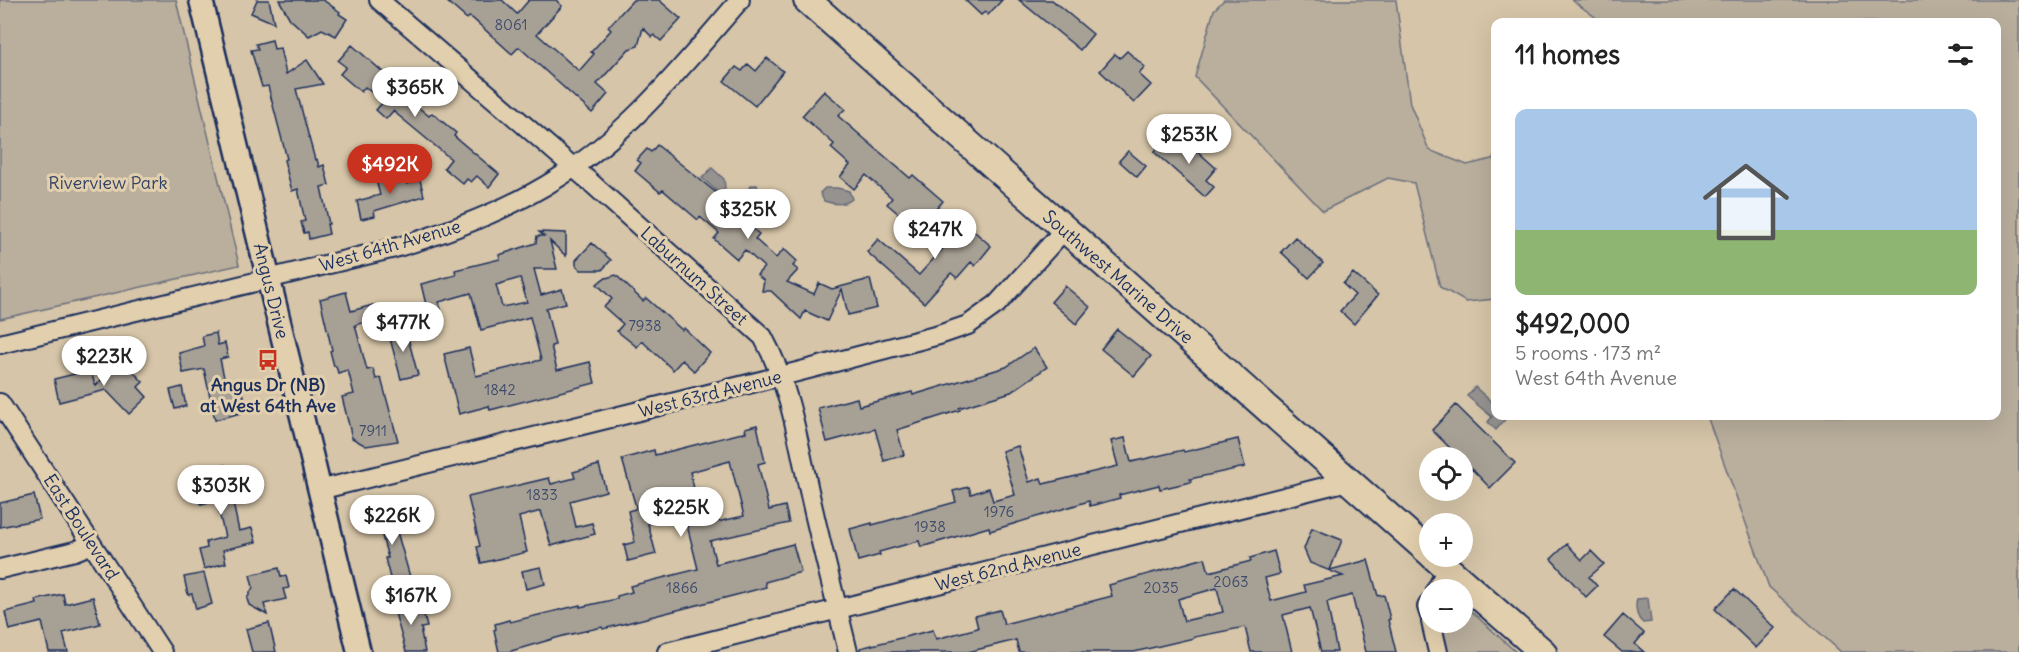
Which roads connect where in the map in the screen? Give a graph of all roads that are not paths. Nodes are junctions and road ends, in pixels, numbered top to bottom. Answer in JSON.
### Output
{"nodes":[{"id":1,"x":201,"y":0,"type":"edge"},
{"id":2,"x":379,"y":0,"type":"edge"},
{"id":3,"x":740,"y":0,"type":"edge"},
{"id":4,"x":807,"y":0,"type":"edge"},
{"id":5,"x":573,"y":168,"type":"junction"},
{"id":6,"x":1064,"y":230,"type":"junction"},
{"id":7,"x":269,"y":279,"type":"junction"},
{"id":8,"x":0,"y":344,"type":"edge"},
{"id":9,"x":781,"y":376,"type":"junction"},
{"id":10,"x":0,"y":403,"type":"edge"},
{"id":11,"x":1348,"y":482,"type":"junction"},
{"id":12,"x":319,"y":490,"type":"junction"},
{"id":13,"x":92,"y":544,"type":"junction"},
{"id":14,"x":1419,"y":550,"type":"edge"},
{"id":15,"x":1437,"y":567,"type":"edge"},
{"id":16,"x":0,"y":569,"type":"edge"},
{"id":17,"x":838,"y":610,"type":"junction"},
{"id":18,"x":1434,"y":633,"type":"edge"},
{"id":19,"x":162,"y":652,"type":"edge"},
{"id":20,"x":359,"y":652,"type":"edge"},
{"id":21,"x":666,"y":652,"type":"edge"},
{"id":22,"x":848,"y":652,"type":"edge"},
{"id":23,"x":1438,"y":652,"type":"edge"},
{"id":24,"x":1543,"y":652,"type":"edge"}],
"edges":[{"from":1,"to":7,"type":"street","name":"Angus Drive"},
{"from":2,"to":5,"type":"street","name":"Laburnum Street"},
{"from":3,"to":5,"type":"street","name":"West 64th Avenue"},
{"from":4,"to":6,"type":"main road","name":"Southwest Marine Drive"},
{"from":5,"to":7,"type":"street","name":"West 64th Avenue"},
{"from":5,"to":9,"type":"street","name":"Laburnum Street"},
{"from":6,"to":9,"type":"street","name":"West 63rd Avenue"},
{"from":6,"to":11,"type":"main road","name":"Southwest Marine Drive"},
{"from":7,"to":8,"type":"street","name":"West 64th Avenue"},
{"from":7,"to":12,"type":"street","name":"Angus Drive"},
{"from":9,"to":12,"type":"street","name":"West 63rd Avenue"},
{"from":9,"to":17,"type":"street","name":"Laburnum Street"},
{"from":10,"to":13,"type":"street","name":"East Boulevard"},
{"from":11,"to":14,"type":"main road","name":"Southwest Marine Drive"},
{"from":11,"to":17,"type":"street","name":"West 62nd Avenue"},
{"from":12,"to":20,"type":"street","name":"Angus Drive"},
{"from":13,"to":16,"type":"street"},
{"from":13,"to":19,"type":"street","name":"East Boulevard"},
{"from":15,"to":24,"type":"main road","name":"Southwest Marine Drive"},
{"from":17,"to":21,"type":"street","name":"West 62nd Avenue"},
{"from":17,"to":22,"type":"street","name":"Laburnum Street"},
{"from":18,"to":23,"type":"street"}]}
